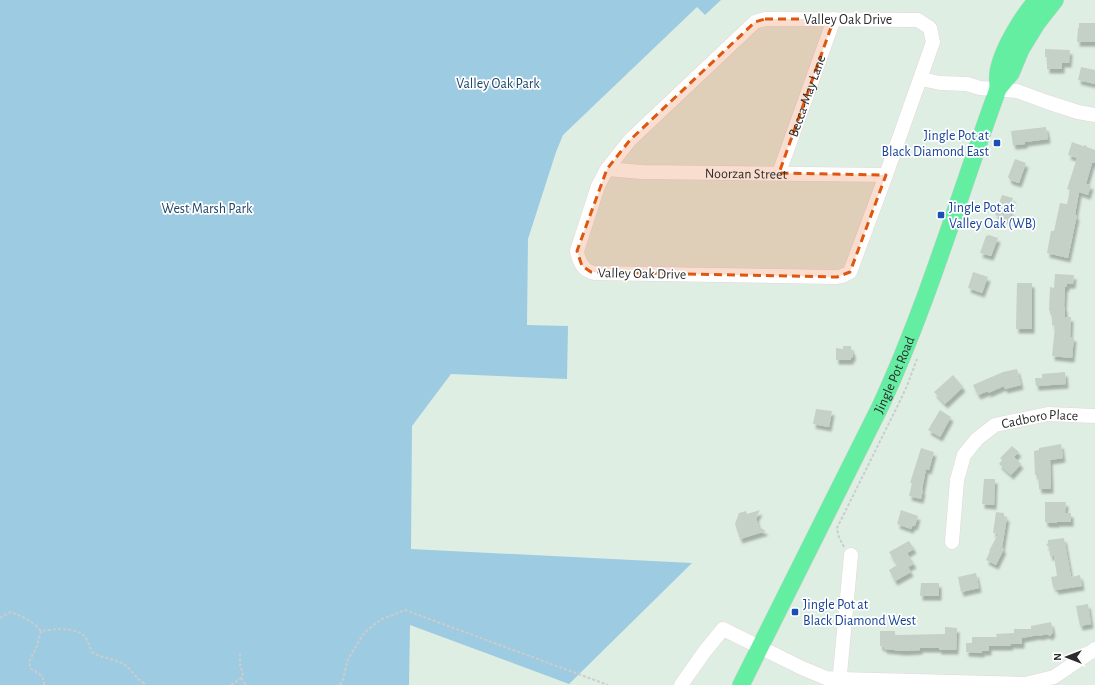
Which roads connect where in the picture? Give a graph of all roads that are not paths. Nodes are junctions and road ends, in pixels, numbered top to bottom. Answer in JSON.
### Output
{"nodes":[{"id":1,"x":1037,"y":0,"type":"edge"},
{"id":2,"x":1055,"y":0,"type":"edge"},
{"id":3,"x":834,"y":19,"type":"junction"},
{"id":4,"x":920,"y":79,"type":"junction"},
{"id":5,"x":998,"y":90,"type":"junction"},
{"id":6,"x":1095,"y":115,"type":"edge"},
{"id":7,"x":607,"y":169,"type":"junction"},
{"id":8,"x":778,"y":173,"type":"junction"},
{"id":9,"x":886,"y":175,"type":"junction"},
{"id":10,"x":1095,"y":416,"type":"edge"},
{"id":11,"x":952,"y":542,"type":"dead end"},
{"id":12,"x":851,"y":555,"type":"dead end"},
{"id":13,"x":760,"y":648,"type":"junction"},
{"id":14,"x":1095,"y":649,"type":"edge"},
{"id":15,"x":840,"y":682,"type":"edge"},
{"id":16,"x":681,"y":685,"type":"edge"},
{"id":17,"x":741,"y":685,"type":"edge"}],
"edges":[{"from":1,"to":5,"type":"main road","name":"Jingle Pot Road"},
{"from":2,"to":5,"type":"main road","name":"Jingle Pot Road"},
{"from":3,"to":4,"type":"street","name":"Valley Oak Drive"},
{"from":3,"to":7,"type":"street","name":"Valley Oak Drive"},
{"from":3,"to":8,"type":"street","name":"Becca-May Lane"},
{"from":4,"to":5,"type":"street"},
{"from":4,"to":9,"type":"street","name":"Valley Oak Drive"},
{"from":5,"to":6,"type":"street"},
{"from":5,"to":13,"type":"main road","name":"Jingle Pot Road"},
{"from":7,"to":8,"type":"street","name":"Noorzan Street"},
{"from":7,"to":9,"type":"street","name":"Valley Oak Drive"},
{"from":8,"to":9,"type":"street","name":"Noorzan Street"},
{"from":10,"to":11,"type":"street","name":"Cadboro Place"},
{"from":12,"to":15,"type":"street"},
{"from":13,"to":15,"type":"street"},
{"from":13,"to":16,"type":"street"},
{"from":13,"to":17,"type":"main road","name":"Jingle Pot Road"},
{"from":14,"to":15,"type":"street"}]}
